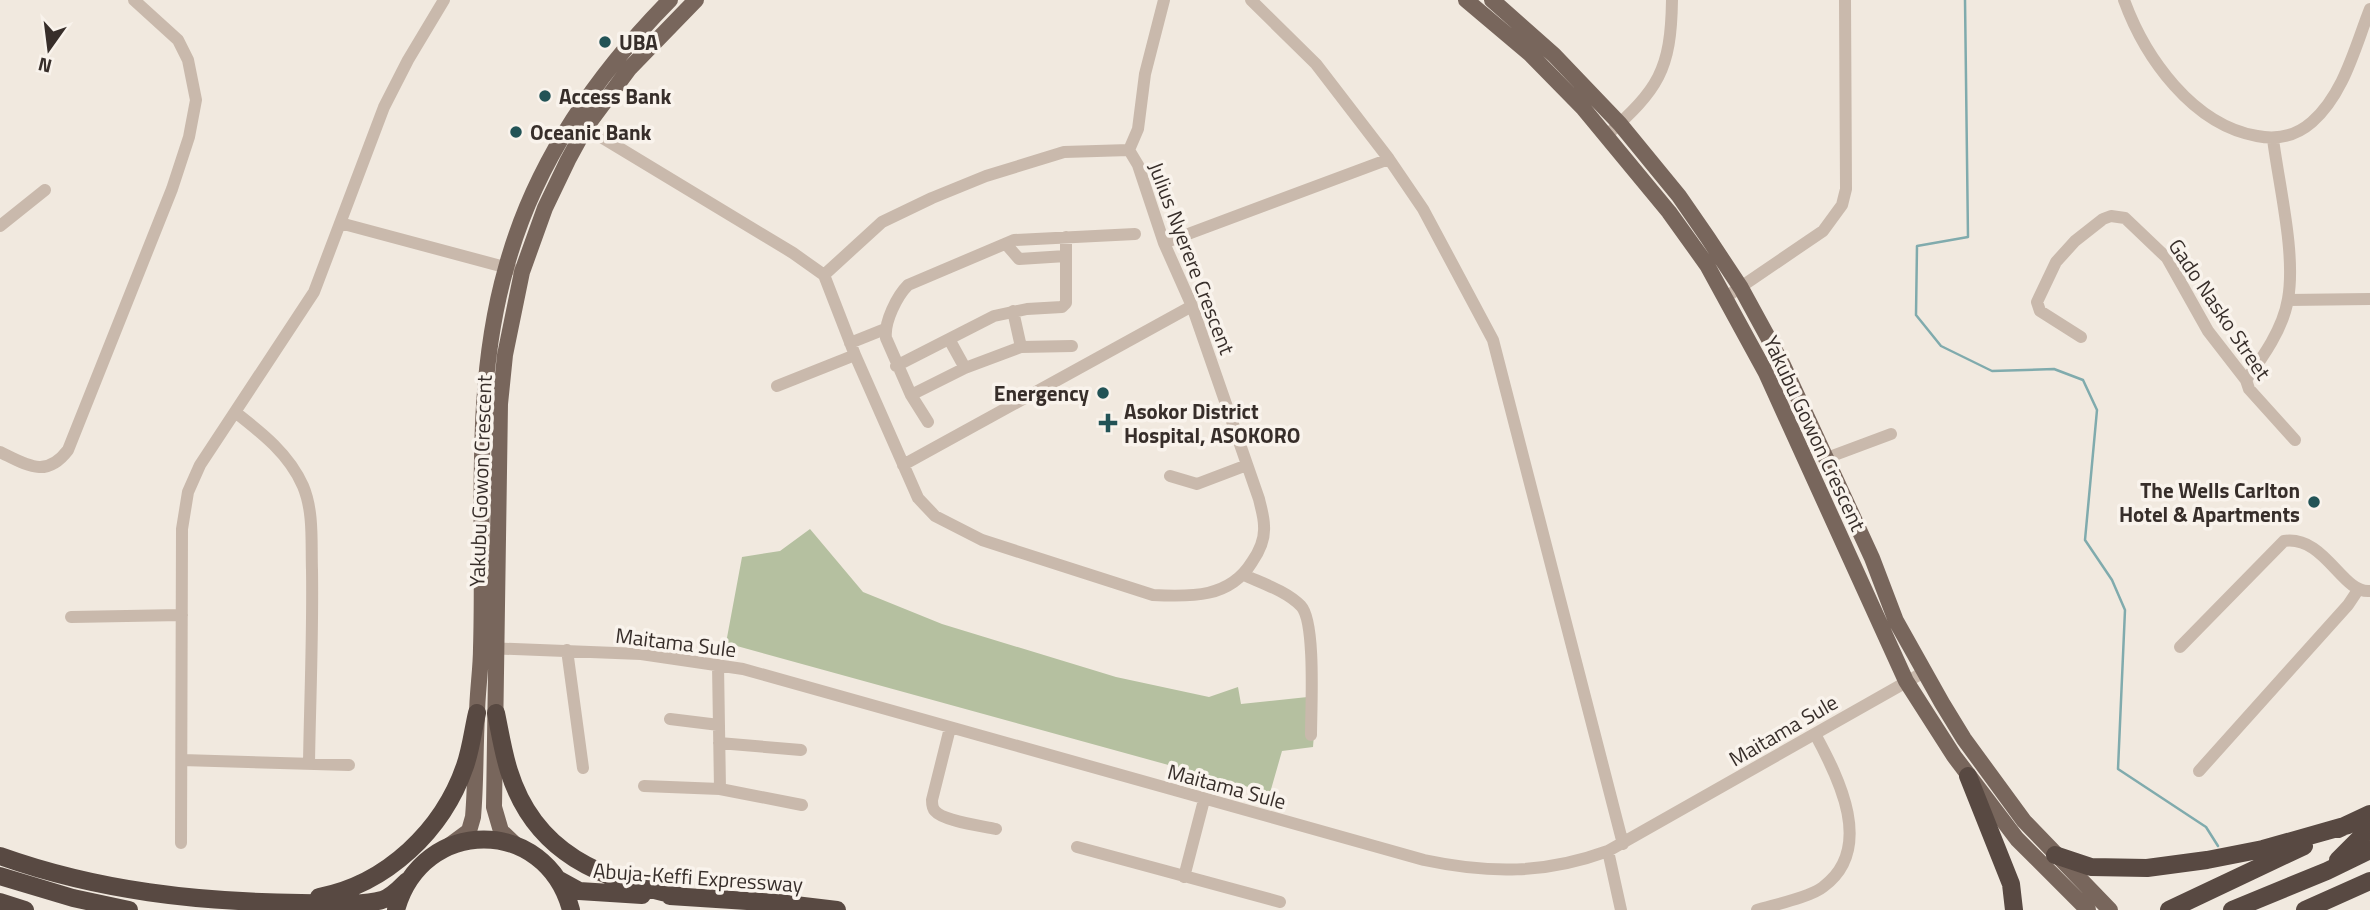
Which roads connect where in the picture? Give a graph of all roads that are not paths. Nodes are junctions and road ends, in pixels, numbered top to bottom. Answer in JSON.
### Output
{"nodes":[{"id":1,"x":134,"y":0,"type":"edge"},
{"id":2,"x":444,"y":0,"type":"edge"},
{"id":3,"x":670,"y":0,"type":"edge"},
{"id":4,"x":696,"y":0,"type":"edge"},
{"id":5,"x":1164,"y":0,"type":"edge"},
{"id":6,"x":1251,"y":0,"type":"edge"},
{"id":7,"x":1466,"y":0,"type":"edge"},
{"id":8,"x":1492,"y":0,"type":"edge"},
{"id":9,"x":1672,"y":0,"type":"edge"},
{"id":10,"x":1845,"y":0,"type":"edge"},
{"id":11,"x":2138,"y":0,"type":"edge"},
{"id":12,"x":2125,"y":4,"type":"edge"},
{"id":13,"x":2370,"y":9,"type":"edge"},
{"id":14,"x":579,"y":123,"type":"junction"},
{"id":15,"x":1619,"y":124,"type":"junction"},
{"id":16,"x":1607,"y":135,"type":"junction"},
{"id":17,"x":2273,"y":139,"type":"junction"},
{"id":18,"x":1129,"y":150,"type":"junction"},
{"id":19,"x":1389,"y":159,"type":"junction"},
{"id":20,"x":45,"y":190,"type":"dead end"},
{"id":21,"x":340,"y":223,"type":"junction"},
{"id":22,"x":0,"y":226,"type":"edge"},
{"id":23,"x":1135,"y":234,"type":"dead end"},
{"id":24,"x":1066,"y":237,"type":"junction"},
{"id":25,"x":1164,"y":243,"type":"junction"},
{"id":26,"x":1006,"y":244,"type":"junction"},
{"id":27,"x":1066,"y":256,"type":"junction"},
{"id":28,"x":514,"y":270,"type":"junction"},
{"id":29,"x":824,"y":275,"type":"junction"},
{"id":30,"x":1741,"y":288,"type":"junction"},
{"id":31,"x":1726,"y":297,"type":"junction"},
{"id":32,"x":2370,"y":299,"type":"edge"},
{"id":33,"x":2288,"y":300,"type":"junction"},
{"id":34,"x":1192,"y":306,"type":"junction"},
{"id":35,"x":1013,"y":311,"type":"junction"},
{"id":36,"x":885,"y":329,"type":"junction"},
{"id":37,"x":2081,"y":337,"type":"dead end"},
{"id":38,"x":949,"y":339,"type":"junction"},
{"id":39,"x":1072,"y":346,"type":"dead end"},
{"id":40,"x":1021,"y":347,"type":"junction"},
{"id":41,"x":853,"y":349,"type":"junction"},
{"id":42,"x":896,"y":366,"type":"junction"},
{"id":43,"x":965,"y":368,"type":"junction"},
{"id":44,"x":2246,"y":380,"type":"junction"},
{"id":45,"x":777,"y":386,"type":"dead end"},
{"id":46,"x":911,"y":395,"type":"junction"},
{"id":47,"x":236,"y":412,"type":"junction"},
{"id":48,"x":928,"y":422,"type":"dead end"},
{"id":49,"x":1891,"y":434,"type":"dead end"},
{"id":50,"x":2295,"y":440,"type":"dead end"},
{"id":51,"x":0,"y":452,"type":"edge"},
{"id":52,"x":1825,"y":459,"type":"junction"},
{"id":53,"x":903,"y":465,"type":"junction"},
{"id":54,"x":1247,"y":465,"type":"junction"},
{"id":55,"x":1170,"y":476,"type":"dead end"},
{"id":56,"x":1244,"y":575,"type":"junction"},
{"id":57,"x":2364,"y":590,"type":"edge"},
{"id":58,"x":182,"y":615,"type":"junction"},
{"id":59,"x":71,"y":617,"type":"dead end"},
{"id":60,"x":2180,"y":647,"type":"dead end"},
{"id":61,"x":489,"y":648,"type":"junction"},
{"id":62,"x":567,"y":650,"type":"junction"},
{"id":63,"x":718,"y":665,"type":"junction"},
{"id":64,"x":1924,"y":672,"type":"junction"},
{"id":65,"x":1906,"y":681,"type":"junction"},
{"id":66,"x":477,"y":713,"type":"junction"},
{"id":67,"x":496,"y":713,"type":"junction"},
{"id":68,"x":670,"y":719,"type":"dead end"},
{"id":69,"x":719,"y":725,"type":"junction"},
{"id":70,"x":950,"y":728,"type":"junction"},
{"id":71,"x":1815,"y":734,"type":"junction"},
{"id":72,"x":1311,"y":735,"type":"dead end"},
{"id":73,"x":719,"y":743,"type":"junction"},
{"id":74,"x":801,"y":750,"type":"dead end"},
{"id":75,"x":182,"y":761,"type":"junction"},
{"id":76,"x":309,"y":763,"type":"junction"},
{"id":77,"x":349,"y":765,"type":"dead end"},
{"id":78,"x":583,"y":768,"type":"dead end"},
{"id":79,"x":2199,"y":771,"type":"dead end"},
{"id":80,"x":1969,"y":776,"type":"junction"},
{"id":81,"x":644,"y":786,"type":"dead end"},
{"id":82,"x":720,"y":789,"type":"junction"},
{"id":83,"x":1204,"y":800,"type":"junction"},
{"id":84,"x":802,"y":805,"type":"dead end"},
{"id":85,"x":2370,"y":814,"type":"edge"},
{"id":86,"x":2347,"y":825,"type":"junction"},
{"id":87,"x":2370,"y":828,"type":"edge"},
{"id":88,"x":996,"y":829,"type":"dead end"},
{"id":89,"x":181,"y":844,"type":"dead end"},
{"id":90,"x":1623,"y":844,"type":"junction"},
{"id":91,"x":516,"y":845,"type":"junction"},
{"id":92,"x":449,"y":846,"type":"junction"},
{"id":93,"x":1077,"y":847,"type":"dead end"},
{"id":94,"x":2370,"y":850,"type":"edge"},
{"id":95,"x":1608,"y":851,"type":"junction"},
{"id":96,"x":2055,"y":855,"type":"junction"},
{"id":97,"x":0,"y":856,"type":"edge"},
{"id":98,"x":2327,"y":871,"type":"junction"},
{"id":99,"x":0,"y":876,"type":"edge"},
{"id":100,"x":1184,"y":877,"type":"junction"},
{"id":101,"x":559,"y":880,"type":"junction"},
{"id":102,"x":407,"y":881,"type":"junction"},
{"id":103,"x":2370,"y":881,"type":"edge"},
{"id":104,"x":680,"y":896,"type":"junction"},
{"id":105,"x":0,"y":902,"type":"edge"},
{"id":106,"x":1280,"y":902,"type":"dead end"},
{"id":107,"x":289,"y":903,"type":"junction"},
{"id":108,"x":25,"y":910,"type":"edge"},
{"id":109,"x":129,"y":910,"type":"edge"},
{"id":110,"x":396,"y":910,"type":"edge"},
{"id":111,"x":571,"y":910,"type":"edge"},
{"id":112,"x":837,"y":910,"type":"edge"},
{"id":113,"x":1621,"y":910,"type":"edge"},
{"id":114,"x":1757,"y":910,"type":"edge"},
{"id":115,"x":2014,"y":910,"type":"edge"},
{"id":116,"x":2088,"y":910,"type":"edge"},
{"id":117,"x":2110,"y":910,"type":"edge"},
{"id":118,"x":2169,"y":910,"type":"edge"},
{"id":119,"x":2232,"y":910,"type":"edge"},
{"id":120,"x":2305,"y":910,"type":"edge"}],
"edges":[{"from":1,"to":51,"type":"street"},
{"from":2,"to":21,"type":"street"},
{"from":3,"to":14,"type":"main road","name":"Yakubu Gowon Crescent"},
{"from":4,"to":14,"type":"main road","name":"Yakubu Gowon Crescent"},
{"from":5,"to":18,"type":"street","name":"Julius Nyerere Crescent"},
{"from":6,"to":19,"type":"street"},
{"from":7,"to":16,"type":"main road","name":"Yakubu Gowon Crescent"},
{"from":8,"to":15,"type":"main road","name":"Yakubu Gowon Crescent"},
{"from":9,"to":15,"type":"street"},
{"from":10,"to":30,"type":"street"},
{"from":11,"to":12,"type":"street"},
{"from":12,"to":17,"type":"street"},
{"from":13,"to":17,"type":"street"},
{"from":14,"to":28,"type":"main road","name":"Yakubu Gowon Crescent"},
{"from":14,"to":29,"type":"street"},
{"from":15,"to":16,"type":"street"},
{"from":15,"to":30,"type":"main road","name":"Yakubu Gowon Crescent"},
{"from":16,"to":31,"type":"main road","name":"Yakubu Gowon Crescent"},
{"from":17,"to":33,"type":"street"},
{"from":18,"to":25,"type":"street","name":"Julius Nyerere Crescent"},
{"from":18,"to":29,"type":"street"},
{"from":19,"to":25,"type":"street"},
{"from":19,"to":90,"type":"street"},
{"from":20,"to":22,"type":"street"},
{"from":21,"to":28,"type":"street"},
{"from":21,"to":47,"type":"street"},
{"from":23,"to":24,"type":"street"},
{"from":24,"to":26,"type":"street"},
{"from":24,"to":27,"type":"street"},
{"from":25,"to":34,"type":"street","name":"Julius Nyerere Crescent"},
{"from":26,"to":27,"type":"street"},
{"from":26,"to":36,"type":"street"},
{"from":27,"to":35,"type":"street"},
{"from":28,"to":61,"type":"main road","name":"Yakubu Gowon Crescent"},
{"from":29,"to":41,"type":"street"},
{"from":30,"to":31,"type":"street"},
{"from":30,"to":52,"type":"main road","name":"Yakubu Gowon Crescent"},
{"from":31,"to":65,"type":"main road","name":"Yakubu Gowon Crescent"},
{"from":32,"to":33,"type":"street"},
{"from":33,"to":44,"type":"street"},
{"from":34,"to":53,"type":"street"},
{"from":34,"to":54,"type":"street","name":"Julius Nyerere Crescent"},
{"from":35,"to":38,"type":"street"},
{"from":35,"to":40,"type":"street"},
{"from":36,"to":41,"type":"street"},
{"from":36,"to":42,"type":"street"},
{"from":37,"to":44,"type":"street","name":"Gado Nasko Street"},
{"from":38,"to":42,"type":"street"},
{"from":38,"to":43,"type":"street"},
{"from":39,"to":40,"type":"street"},
{"from":40,"to":43,"type":"street"},
{"from":41,"to":45,"type":"street"},
{"from":41,"to":53,"type":"street"},
{"from":42,"to":46,"type":"street"},
{"from":43,"to":46,"type":"street"},
{"from":44,"to":50,"type":"street","name":"Gado Nasko Street"},
{"from":46,"to":48,"type":"street"},
{"from":47,"to":58,"type":"street"},
{"from":47,"to":76,"type":"street"},
{"from":49,"to":52,"type":"street"},
{"from":52,"to":64,"type":"main road","name":"Yakubu Gowon Crescent"},
{"from":53,"to":56,"type":"street"},
{"from":54,"to":55,"type":"street"},
{"from":54,"to":56,"type":"street","name":"Julius Nyerere Crescent"},
{"from":56,"to":72,"type":"street"},
{"from":57,"to":60,"type":"street"},
{"from":57,"to":79,"type":"street"},
{"from":58,"to":59,"type":"street"},
{"from":58,"to":75,"type":"street"},
{"from":61,"to":62,"type":"street","name":"Maitama Sule"},
{"from":61,"to":66,"type":"main road","name":"Yakubu Gowon Crescent"},
{"from":61,"to":67,"type":"main road","name":"Yakubu Gowon Crescent"},
{"from":62,"to":63,"type":"street","name":"Maitama Sule"},
{"from":62,"to":78,"type":"street"},
{"from":63,"to":69,"type":"street"},
{"from":63,"to":70,"type":"street","name":"Maitama Sule"},
{"from":64,"to":65,"type":"street","name":"Maitama Sule"},
{"from":64,"to":96,"type":"main road","name":"Yakubu Gowon Crescent"},
{"from":65,"to":71,"type":"street","name":"Maitama Sule"},
{"from":65,"to":80,"type":"main road","name":"Yakubu Gowon Crescent"},
{"from":66,"to":92,"type":"main road","name":"Yakubu Gowon Crescent"},
{"from":66,"to":107,"type":"highway"},
{"from":67,"to":91,"type":"main road","name":"Yakubu Gowon Crescent"},
{"from":67,"to":104,"type":"highway"},
{"from":68,"to":69,"type":"street"},
{"from":69,"to":73,"type":"street"},
{"from":70,"to":83,"type":"street","name":"Maitama Sule"},
{"from":70,"to":88,"type":"street"},
{"from":71,"to":90,"type":"street","name":"Maitama Sule"},
{"from":71,"to":114,"type":"street"},
{"from":73,"to":74,"type":"street"},
{"from":73,"to":82,"type":"street"},
{"from":75,"to":76,"type":"street"},
{"from":75,"to":89,"type":"street"},
{"from":76,"to":77,"type":"street"},
{"from":80,"to":115,"type":"highway"},
{"from":80,"to":116,"type":"main road","name":"Yakubu Gowon Crescent"},
{"from":81,"to":82,"type":"street"},
{"from":82,"to":84,"type":"street"},
{"from":83,"to":95,"type":"street","name":"Maitama Sule"},
{"from":83,"to":100,"type":"street"},
{"from":85,"to":86,"type":"highway"},
{"from":86,"to":96,"type":"highway"},
{"from":86,"to":118,"type":"highway"},
{"from":87,"to":98,"type":"highway"},
{"from":90,"to":95,"type":"street","name":"Maitama Sule"},
{"from":91,"to":92,"type":"highway"},
{"from":91,"to":101,"type":"highway"},
{"from":92,"to":102,"type":"highway"},
{"from":93,"to":100,"type":"street"},
{"from":94,"to":98,"type":"highway"},
{"from":95,"to":113,"type":"street"},
{"from":96,"to":117,"type":"main road","name":"Yakubu Gowon Crescent"},
{"from":97,"to":107,"type":"highway"},
{"from":98,"to":119,"type":"highway"},
{"from":99,"to":109,"type":"highway"},
{"from":100,"to":106,"type":"street"},
{"from":101,"to":104,"type":"highway","name":"Abuja-Keffi Expressway"},
{"from":101,"to":111,"type":"highway"},
{"from":102,"to":107,"type":"highway"},
{"from":102,"to":110,"type":"highway"},
{"from":103,"to":120,"type":"highway"},
{"from":104,"to":112,"type":"highway","name":"Abuja-Keffi Expressway"},
{"from":105,"to":108,"type":"highway"}]}
